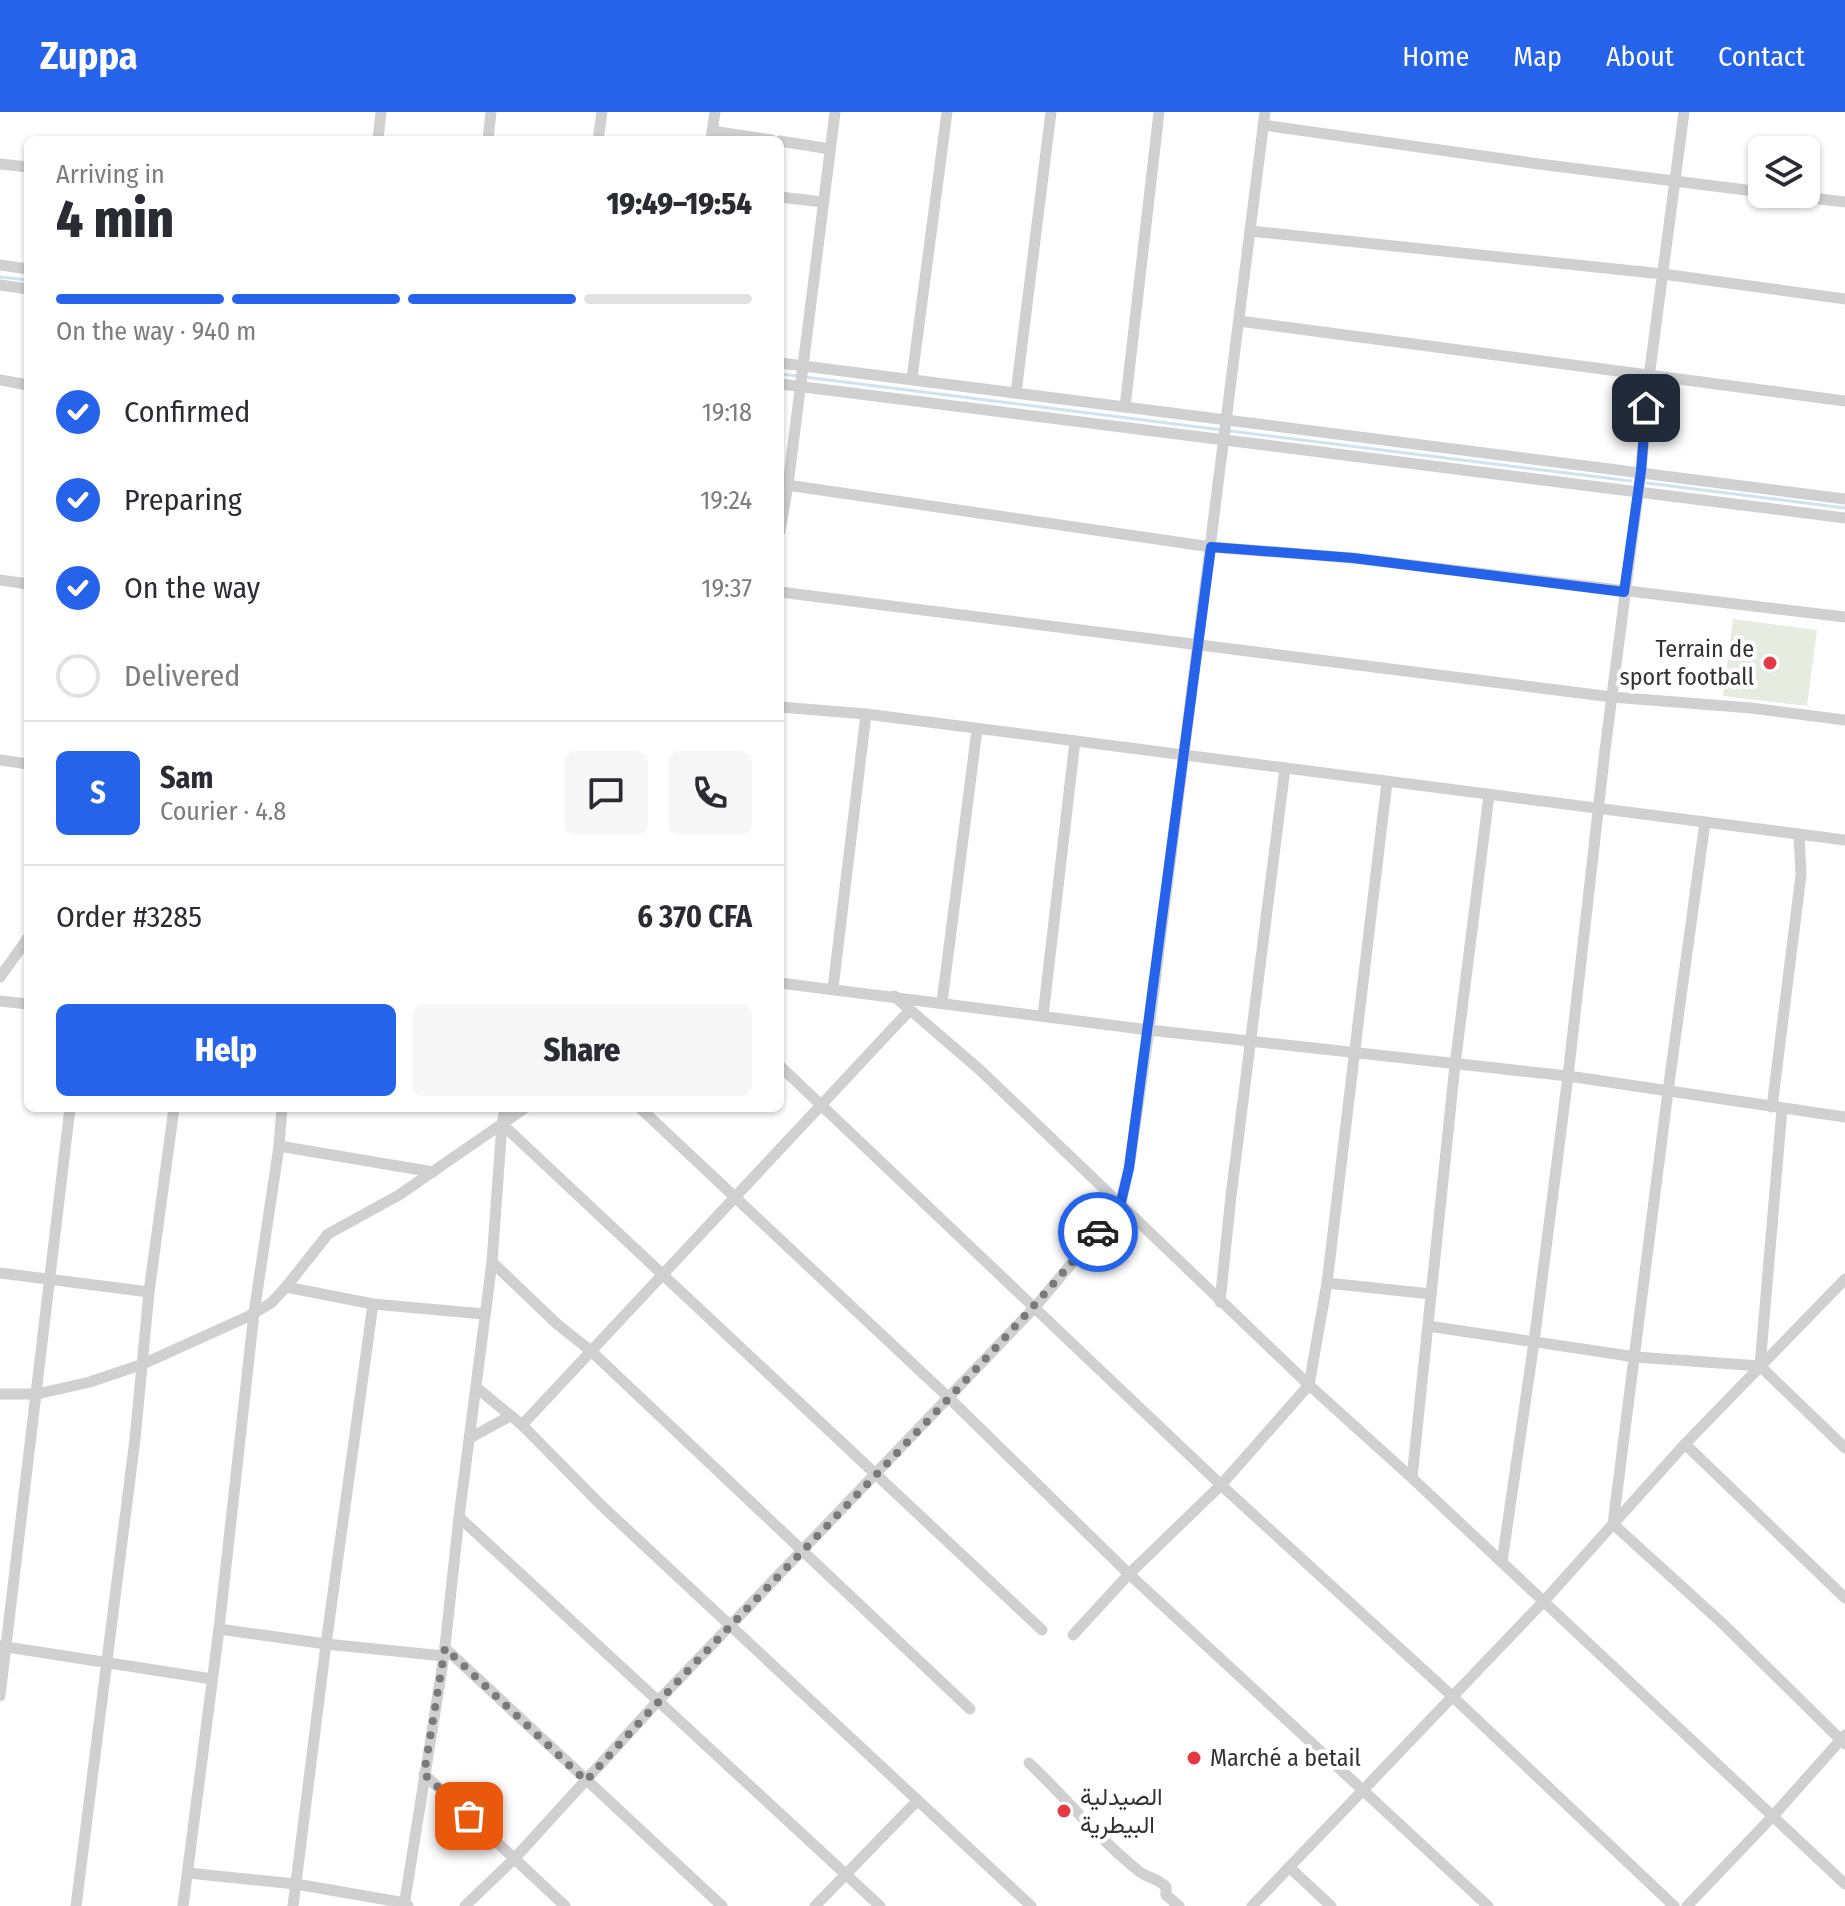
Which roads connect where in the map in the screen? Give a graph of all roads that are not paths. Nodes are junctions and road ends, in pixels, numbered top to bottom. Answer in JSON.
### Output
{"nodes":[{"id":1,"x":381,"y":112,"type":"edge"},
{"id":2,"x":491,"y":112,"type":"edge"},
{"id":3,"x":602,"y":112,"type":"edge"},
{"id":4,"x":715,"y":112,"type":"edge"},
{"id":5,"x":835,"y":112,"type":"edge"},
{"id":6,"x":947,"y":112,"type":"edge"},
{"id":7,"x":1051,"y":112,"type":"edge"},
{"id":8,"x":1159,"y":112,"type":"edge"},
{"id":9,"x":1684,"y":112,"type":"edge"},
{"id":10,"x":1264,"y":118,"type":"edge"},
{"id":11,"x":712,"y":135,"type":"edge"},
{"id":12,"x":378,"y":136,"type":"edge"},
{"id":13,"x":488,"y":136,"type":"edge"},
{"id":14,"x":599,"y":136,"type":"edge"},
{"id":15,"x":784,"y":142,"type":"edge"},
{"id":16,"x":830,"y":149,"type":"junction"},
{"id":17,"x":0,"y":164,"type":"edge"},
{"id":18,"x":24,"y":167,"type":"edge"},
{"id":19,"x":1676,"y":181,"type":"junction"},
{"id":20,"x":1748,"y":190,"type":"edge"},
{"id":21,"x":784,"y":197,"type":"edge"},
{"id":22,"x":1820,"y":199,"type":"edge"},
{"id":23,"x":823,"y":202,"type":"junction"},
{"id":24,"x":1845,"y":202,"type":"edge"},
{"id":25,"x":1251,"y":231,"type":"junction"},
{"id":26,"x":0,"y":265,"type":"edge"},
{"id":27,"x":24,"y":268,"type":"edge"},
{"id":28,"x":1663,"y":274,"type":"junction"},
{"id":29,"x":0,"y":285,"type":"edge"},
{"id":30,"x":24,"y":288,"type":"edge"},
{"id":31,"x":1845,"y":299,"type":"edge"},
{"id":32,"x":1239,"y":321,"type":"junction"},
{"id":33,"x":784,"y":366,"type":"edge"},
{"id":34,"x":800,"y":376,"type":"junction"},
{"id":35,"x":1649,"y":377,"type":"junction"},
{"id":36,"x":912,"y":378,"type":"junction"},
{"id":37,"x":0,"y":380,"type":"edge"},
{"id":38,"x":784,"y":382,"type":"edge"},
{"id":39,"x":24,"y":384,"type":"edge"},
{"id":40,"x":1016,"y":393,"type":"junction"},
{"id":41,"x":1845,"y":401,"type":"edge"},
{"id":42,"x":1125,"y":407,"type":"junction"},
{"id":43,"x":1225,"y":430,"type":"junction"},
{"id":44,"x":1639,"y":481,"type":"junction"},
{"id":45,"x":784,"y":484,"type":"edge"},
{"id":46,"x":1845,"y":499,"type":"edge"},
{"id":47,"x":1845,"y":518,"type":"edge"},
{"id":48,"x":1211,"y":547,"type":"junction"},
{"id":49,"x":0,"y":580,"type":"edge"},
{"id":50,"x":24,"y":583,"type":"edge"},
{"id":51,"x":784,"y":592,"type":"edge"},
{"id":52,"x":1624,"y":592,"type":"junction"},
{"id":53,"x":1845,"y":617,"type":"edge"},
{"id":54,"x":1199,"y":644,"type":"junction"},
{"id":55,"x":1612,"y":697,"type":"junction"},
{"id":56,"x":784,"y":707,"type":"edge"},
{"id":57,"x":866,"y":714,"type":"junction"},
{"id":58,"x":1845,"y":720,"type":"edge"},
{"id":59,"x":977,"y":730,"type":"junction"},
{"id":60,"x":1075,"y":741,"type":"junction"},
{"id":61,"x":1184,"y":756,"type":"junction"},
{"id":62,"x":0,"y":760,"type":"edge"},
{"id":63,"x":24,"y":763,"type":"edge"},
{"id":64,"x":1285,"y":768,"type":"junction"},
{"id":65,"x":1387,"y":782,"type":"junction"},
{"id":66,"x":1489,"y":795,"type":"junction"},
{"id":67,"x":1600,"y":809,"type":"junction"},
{"id":68,"x":1705,"y":822,"type":"junction"},
{"id":69,"x":1799,"y":835,"type":"junction"},
{"id":70,"x":1845,"y":840,"type":"edge"},
{"id":71,"x":24,"y":944,"type":"edge"},
{"id":72,"x":0,"y":977,"type":"edge"},
{"id":73,"x":784,"y":983,"type":"edge"},
{"id":74,"x":833,"y":988,"type":"junction"},
{"id":75,"x":894,"y":996,"type":"junction"},
{"id":76,"x":0,"y":1001,"type":"edge"},
{"id":77,"x":942,"y":1002,"type":"junction"},
{"id":78,"x":24,"y":1004,"type":"edge"},
{"id":79,"x":910,"y":1010,"type":"junction"},
{"id":80,"x":1043,"y":1016,"type":"junction"},
{"id":81,"x":1149,"y":1030,"type":"junction"},
{"id":82,"x":1251,"y":1041,"type":"junction"},
{"id":83,"x":1356,"y":1053,"type":"junction"},
{"id":84,"x":1455,"y":1065,"type":"junction"},
{"id":85,"x":784,"y":1070,"type":"edge"},
{"id":86,"x":1568,"y":1076,"type":"junction"},
{"id":87,"x":1668,"y":1091,"type":"junction"},
{"id":88,"x":819,"y":1105,"type":"junction"},
{"id":89,"x":1777,"y":1108,"type":"junction"},
{"id":90,"x":70,"y":1112,"type":"edge"},
{"id":91,"x":173,"y":1112,"type":"edge"},
{"id":92,"x":282,"y":1112,"type":"edge"},
{"id":93,"x":504,"y":1112,"type":"edge"},
{"id":94,"x":519,"y":1112,"type":"edge"},
{"id":95,"x":644,"y":1112,"type":"edge"},
{"id":96,"x":1845,"y":1117,"type":"edge"},
{"id":97,"x":502,"y":1124,"type":"junction"},
{"id":98,"x":279,"y":1146,"type":"junction"},
{"id":99,"x":433,"y":1172,"type":"junction"},
{"id":100,"x":734,"y":1199,"type":"junction"},
{"id":101,"x":1120,"y":1206,"type":"junction"},
{"id":102,"x":492,"y":1262,"type":"junction"},
{"id":103,"x":0,"y":1273,"type":"edge"},
{"id":104,"x":664,"y":1275,"type":"junction"},
{"id":105,"x":49,"y":1279,"type":"junction"},
{"id":106,"x":1327,"y":1283,"type":"junction"},
{"id":107,"x":286,"y":1287,"type":"junction"},
{"id":108,"x":1843,"y":1287,"type":"edge"},
{"id":109,"x":149,"y":1292,"type":"junction"},
{"id":110,"x":1431,"y":1294,"type":"junction"},
{"id":111,"x":1220,"y":1302,"type":"junction"},
{"id":112,"x":373,"y":1304,"type":"junction"},
{"id":113,"x":1035,"y":1307,"type":"junction"},
{"id":114,"x":254,"y":1313,"type":"junction"},
{"id":115,"x":484,"y":1314,"type":"junction"},
{"id":116,"x":1428,"y":1326,"type":"junction"},
{"id":117,"x":1534,"y":1342,"type":"junction"},
{"id":118,"x":591,"y":1351,"type":"junction"},
{"id":119,"x":1636,"y":1357,"type":"junction"},
{"id":120,"x":143,"y":1364,"type":"junction"},
{"id":121,"x":1760,"y":1366,"type":"junction"},
{"id":122,"x":1309,"y":1385,"type":"junction"},
{"id":123,"x":477,"y":1388,"type":"junction"},
{"id":124,"x":0,"y":1394,"type":"edge"},
{"id":125,"x":37,"y":1394,"type":"junction"},
{"id":126,"x":948,"y":1397,"type":"junction"},
{"id":127,"x":510,"y":1416,"type":"junction"},
{"id":128,"x":522,"y":1425,"type":"junction"},
{"id":129,"x":470,"y":1438,"type":"junction"},
{"id":130,"x":1685,"y":1444,"type":"junction"},
{"id":131,"x":1845,"y":1448,"type":"edge"},
{"id":132,"x":875,"y":1475,"type":"junction"},
{"id":133,"x":1412,"y":1478,"type":"junction"},
{"id":134,"x":1221,"y":1485,"type":"junction"},
{"id":135,"x":459,"y":1517,"type":"junction"},
{"id":136,"x":1613,"y":1524,"type":"junction"},
{"id":137,"x":802,"y":1551,"type":"junction"},
{"id":138,"x":1502,"y":1562,"type":"junction"},
{"id":139,"x":1129,"y":1574,"type":"junction"},
{"id":140,"x":1845,"y":1598,"type":"edge"},
{"id":141,"x":1544,"y":1601,"type":"junction"},
{"id":142,"x":730,"y":1625,"type":"junction"},
{"id":143,"x":219,"y":1629,"type":"junction"},
{"id":144,"x":1042,"y":1630,"type":"dead end"},
{"id":145,"x":1073,"y":1635,"type":"dead end"},
{"id":146,"x":326,"y":1644,"type":"junction"},
{"id":147,"x":3,"y":1646,"type":"edge"},
{"id":148,"x":445,"y":1652,"type":"junction"},
{"id":149,"x":108,"y":1661,"type":"junction"},
{"id":150,"x":212,"y":1679,"type":"junction"},
{"id":151,"x":0,"y":1696,"type":"edge"},
{"id":152,"x":1452,"y":1696,"type":"junction"},
{"id":153,"x":657,"y":1702,"type":"junction"},
{"id":154,"x":970,"y":1709,"type":"dead end"},
{"id":155,"x":1843,"y":1739,"type":"edge"},
{"id":156,"x":1029,"y":1763,"type":"dead end"},
{"id":157,"x":424,"y":1774,"type":"junction"},
{"id":158,"x":586,"y":1781,"type":"junction"},
{"id":159,"x":1362,"y":1791,"type":"junction"},
{"id":160,"x":917,"y":1801,"type":"junction"},
{"id":161,"x":1773,"y":1816,"type":"junction"},
{"id":162,"x":515,"y":1858,"type":"junction"},
{"id":163,"x":1289,"y":1867,"type":"junction"},
{"id":164,"x":188,"y":1873,"type":"junction"},
{"id":165,"x":846,"y":1874,"type":"junction"},
{"id":166,"x":296,"y":1884,"type":"junction"},
{"id":167,"x":1845,"y":1884,"type":"edge"},
{"id":168,"x":406,"y":1905,"type":"edge"},
{"id":169,"x":76,"y":1906,"type":"edge"},
{"id":170,"x":183,"y":1906,"type":"edge"},
{"id":171,"x":293,"y":1906,"type":"edge"},
{"id":172,"x":465,"y":1906,"type":"edge"},
{"id":173,"x":565,"y":1906,"type":"edge"},
{"id":174,"x":722,"y":1906,"type":"edge"},
{"id":175,"x":815,"y":1906,"type":"edge"},
{"id":176,"x":880,"y":1906,"type":"edge"},
{"id":177,"x":1031,"y":1906,"type":"edge"},
{"id":178,"x":1179,"y":1906,"type":"edge"},
{"id":179,"x":1252,"y":1906,"type":"edge"},
{"id":180,"x":1331,"y":1906,"type":"edge"},
{"id":181,"x":1488,"y":1906,"type":"edge"},
{"id":182,"x":1674,"y":1906,"type":"edge"},
{"id":183,"x":1687,"y":1906,"type":"edge"}],
"edges":[{"from":1,"to":12,"type":"street"},
{"from":2,"to":13,"type":"street"},
{"from":3,"to":14,"type":"street"},
{"from":4,"to":11,"type":"street"},
{"from":5,"to":16,"type":"street"},
{"from":6,"to":36,"type":"street"},
{"from":7,"to":40,"type":"street"},
{"from":8,"to":42,"type":"street"},
{"from":9,"to":19,"type":"street"},
{"from":10,"to":19,"type":"street"},
{"from":10,"to":25,"type":"street"},
{"from":15,"to":16,"type":"street"},
{"from":16,"to":23,"type":"street"},
{"from":17,"to":18,"type":"street"},
{"from":19,"to":20,"type":"street"},
{"from":19,"to":28,"type":"street"},
{"from":21,"to":23,"type":"street"},
{"from":22,"to":24,"type":"street"},
{"from":23,"to":34,"type":"street"},
{"from":25,"to":28,"type":"street"},
{"from":25,"to":32,"type":"street"},
{"from":26,"to":27,"type":"street"},
{"from":28,"to":31,"type":"street"},
{"from":28,"to":35,"type":"street"},
{"from":29,"to":30,"type":"street"},
{"from":32,"to":35,"type":"street"},
{"from":32,"to":43,"type":"street"},
{"from":33,"to":34,"type":"street"},
{"from":34,"to":36,"type":"street"},
{"from":34,"to":38,"type":"street"},
{"from":34,"to":43,"type":"street"},
{"from":34,"to":45,"type":"street"},
{"from":35,"to":41,"type":"street"},
{"from":35,"to":44,"type":"street"},
{"from":36,"to":40,"type":"street"},
{"from":37,"to":39,"type":"street"},
{"from":40,"to":42,"type":"street"},
{"from":42,"to":43,"type":"street"},
{"from":43,"to":44,"type":"street"},
{"from":43,"to":44,"type":"street"},
{"from":43,"to":48,"type":"street"},
{"from":44,"to":46,"type":"street"},
{"from":44,"to":47,"type":"street"},
{"from":44,"to":52,"type":"street"},
{"from":45,"to":48,"type":"street"},
{"from":48,"to":52,"type":"street"},
{"from":48,"to":54,"type":"street"},
{"from":49,"to":50,"type":"street"},
{"from":51,"to":54,"type":"street"},
{"from":52,"to":53,"type":"street"},
{"from":52,"to":55,"type":"street"},
{"from":54,"to":55,"type":"street"},
{"from":54,"to":61,"type":"street"},
{"from":55,"to":58,"type":"street"},
{"from":55,"to":67,"type":"street"},
{"from":56,"to":57,"type":"street"},
{"from":57,"to":59,"type":"street"},
{"from":57,"to":74,"type":"street"},
{"from":59,"to":60,"type":"street"},
{"from":59,"to":77,"type":"street"},
{"from":60,"to":61,"type":"street"},
{"from":60,"to":80,"type":"street"},
{"from":61,"to":64,"type":"street"},
{"from":61,"to":81,"type":"street"},
{"from":62,"to":63,"type":"street"},
{"from":64,"to":65,"type":"street"},
{"from":64,"to":82,"type":"street"},
{"from":65,"to":66,"type":"street"},
{"from":65,"to":83,"type":"street"},
{"from":66,"to":67,"type":"street"},
{"from":66,"to":84,"type":"street"},
{"from":67,"to":68,"type":"street"},
{"from":67,"to":86,"type":"street"},
{"from":68,"to":69,"type":"street"},
{"from":68,"to":87,"type":"street"},
{"from":69,"to":70,"type":"street"},
{"from":69,"to":89,"type":"street"},
{"from":71,"to":72,"type":"street"},
{"from":73,"to":74,"type":"street"},
{"from":74,"to":75,"type":"street"},
{"from":75,"to":77,"type":"street"},
{"from":75,"to":79,"type":"street"},
{"from":76,"to":78,"type":"street"},
{"from":77,"to":80,"type":"street"},
{"from":79,"to":88,"type":"street"},
{"from":79,"to":101,"type":"street"},
{"from":80,"to":81,"type":"street"},
{"from":81,"to":82,"type":"street"},
{"from":81,"to":101,"type":"street"},
{"from":82,"to":83,"type":"street"},
{"from":82,"to":111,"type":"street"},
{"from":83,"to":84,"type":"street"},
{"from":83,"to":106,"type":"street"},
{"from":84,"to":86,"type":"street"},
{"from":84,"to":110,"type":"street"},
{"from":85,"to":88,"type":"street"},
{"from":86,"to":87,"type":"street"},
{"from":86,"to":117,"type":"street"},
{"from":87,"to":89,"type":"street"},
{"from":87,"to":119,"type":"street"},
{"from":88,"to":100,"type":"street"},
{"from":88,"to":113,"type":"street"},
{"from":89,"to":96,"type":"street"},
{"from":89,"to":121,"type":"street"},
{"from":90,"to":105,"type":"street"},
{"from":91,"to":109,"type":"street"},
{"from":92,"to":98,"type":"street"},
{"from":93,"to":97,"type":"street"},
{"from":94,"to":97,"type":"street"},
{"from":95,"to":100,"type":"street"},
{"from":97,"to":99,"type":"street"},
{"from":97,"to":102,"type":"street"},
{"from":97,"to":104,"type":"street"},
{"from":98,"to":99,"type":"street"},
{"from":98,"to":114,"type":"street"},
{"from":99,"to":107,"type":"street"},
{"from":100,"to":104,"type":"street"},
{"from":100,"to":126,"type":"street"},
{"from":101,"to":111,"type":"street"},
{"from":101,"to":113,"type":"street"},
{"from":102,"to":115,"type":"street"},
{"from":102,"to":118,"type":"street"},
{"from":103,"to":105,"type":"street"},
{"from":104,"to":118,"type":"street"},
{"from":104,"to":132,"type":"street"},
{"from":105,"to":109,"type":"street"},
{"from":105,"to":125,"type":"street"},
{"from":106,"to":110,"type":"street"},
{"from":106,"to":122,"type":"street"},
{"from":107,"to":112,"type":"street"},
{"from":107,"to":114,"type":"street"},
{"from":108,"to":121,"type":"street"},
{"from":109,"to":120,"type":"street"},
{"from":110,"to":116,"type":"street"},
{"from":111,"to":122,"type":"street"},
{"from":112,"to":115,"type":"street"},
{"from":112,"to":146,"type":"street"},
{"from":113,"to":126,"type":"street"},
{"from":113,"to":134,"type":"street"},
{"from":114,"to":120,"type":"street"},
{"from":114,"to":143,"type":"street"},
{"from":115,"to":123,"type":"street"},
{"from":116,"to":117,"type":"street"},
{"from":116,"to":133,"type":"street"},
{"from":117,"to":119,"type":"street"},
{"from":117,"to":138,"type":"street"},
{"from":118,"to":128,"type":"street"},
{"from":118,"to":137,"type":"street"},
{"from":119,"to":121,"type":"street"},
{"from":119,"to":136,"type":"street"},
{"from":120,"to":125,"type":"street"},
{"from":120,"to":149,"type":"street"},
{"from":121,"to":130,"type":"street"},
{"from":121,"to":131,"type":"street"},
{"from":122,"to":133,"type":"street"},
{"from":122,"to":134,"type":"street"},
{"from":123,"to":127,"type":"street"},
{"from":123,"to":129,"type":"street"},
{"from":124,"to":125,"type":"street"},
{"from":125,"to":147,"type":"street"},
{"from":126,"to":132,"type":"street"},
{"from":126,"to":139,"type":"street"},
{"from":127,"to":128,"type":"street"},
{"from":127,"to":129,"type":"street"},
{"from":128,"to":142,"type":"street"},
{"from":129,"to":135,"type":"street"},
{"from":130,"to":136,"type":"street"},
{"from":130,"to":140,"type":"street"},
{"from":132,"to":137,"type":"street"},
{"from":132,"to":144,"type":"street"},
{"from":133,"to":138,"type":"street"},
{"from":134,"to":139,"type":"street"},
{"from":134,"to":152,"type":"street"},
{"from":135,"to":148,"type":"street"},
{"from":135,"to":153,"type":"street"},
{"from":136,"to":141,"type":"street"},
{"from":136,"to":155,"type":"street"},
{"from":137,"to":142,"type":"street"},
{"from":137,"to":154,"type":"street"},
{"from":138,"to":141,"type":"street"},
{"from":139,"to":145,"type":"street"},
{"from":139,"to":159,"type":"street"},
{"from":141,"to":152,"type":"street"},
{"from":141,"to":161,"type":"street"},
{"from":142,"to":153,"type":"street"},
{"from":142,"to":160,"type":"street"},
{"from":143,"to":146,"type":"street"},
{"from":143,"to":150,"type":"street"},
{"from":146,"to":148,"type":"street"},
{"from":146,"to":166,"type":"street"},
{"from":147,"to":149,"type":"street"},
{"from":147,"to":151,"type":"street"},
{"from":148,"to":157,"type":"street"},
{"from":148,"to":158,"type":"street"},
{"from":149,"to":150,"type":"street"},
{"from":149,"to":169,"type":"street"},
{"from":150,"to":164,"type":"street"},
{"from":152,"to":159,"type":"street"},
{"from":152,"to":182,"type":"street"},
{"from":153,"to":158,"type":"street"},
{"from":153,"to":165,"type":"street"},
{"from":155,"to":161,"type":"street"},
{"from":156,"to":178,"type":"street"},
{"from":157,"to":162,"type":"street"},
{"from":157,"to":168,"type":"street"},
{"from":158,"to":162,"type":"street"},
{"from":158,"to":174,"type":"street"},
{"from":159,"to":163,"type":"street"},
{"from":159,"to":181,"type":"street"},
{"from":160,"to":165,"type":"street"},
{"from":160,"to":177,"type":"street"},
{"from":161,"to":167,"type":"street"},
{"from":161,"to":183,"type":"street"},
{"from":162,"to":172,"type":"street"},
{"from":162,"to":173,"type":"street"},
{"from":163,"to":179,"type":"street"},
{"from":163,"to":180,"type":"street"},
{"from":164,"to":166,"type":"street"},
{"from":164,"to":170,"type":"street"},
{"from":165,"to":175,"type":"street"},
{"from":165,"to":176,"type":"street"},
{"from":166,"to":168,"type":"street"},
{"from":166,"to":171,"type":"street"}]}
